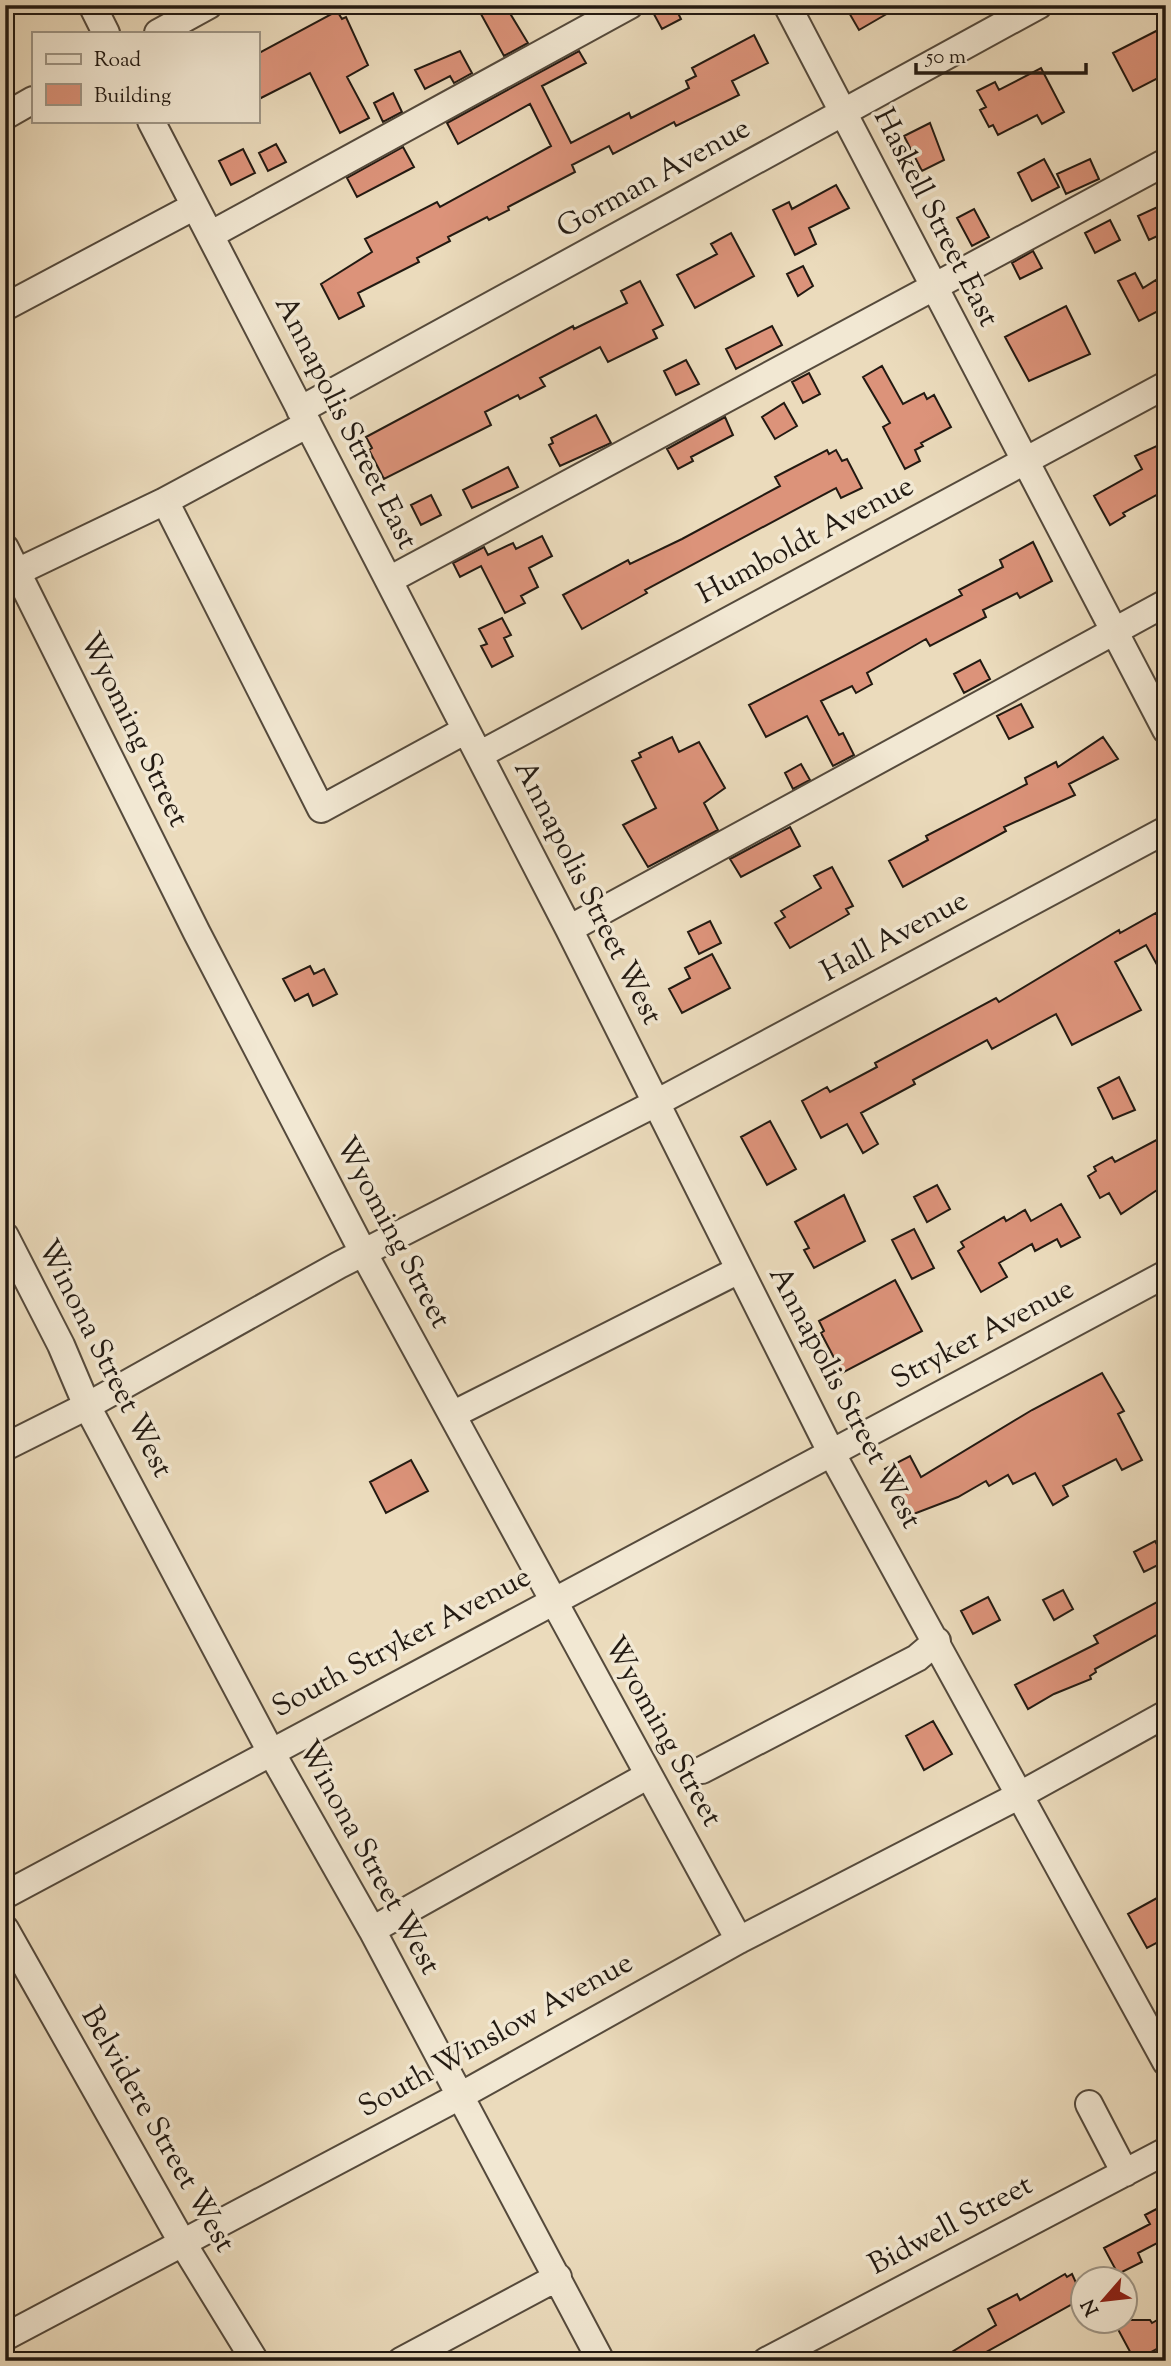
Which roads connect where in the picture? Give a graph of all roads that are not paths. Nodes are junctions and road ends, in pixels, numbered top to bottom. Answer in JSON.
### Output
{"nodes":[{"id":1,"x":92,"y":5,"type":"edge"},
{"id":2,"x":209,"y":5,"type":"edge"},
{"id":3,"x":630,"y":5,"type":"edge"},
{"id":4,"x":787,"y":5,"type":"edge"},
{"id":5,"x":1039,"y":5,"type":"edge"},
{"id":6,"x":106,"y":32,"type":"edge"},
{"id":7,"x":160,"y":32,"type":"edge"},
{"id":8,"x":32,"y":101,"type":"edge"},
{"id":9,"x":844,"y":113,"type":"junction"},
{"id":10,"x":5,"y":116,"type":"edge"},
{"id":11,"x":152,"y":122,"type":"edge"},
{"id":12,"x":1166,"y":162,"type":"edge"},
{"id":13,"x":195,"y":206,"type":"junction"},
{"id":14,"x":210,"y":235,"type":"junction"},
{"id":15,"x":933,"y":288,"type":"junction"},
{"id":16,"x":5,"y":307,"type":"edge"},
{"id":17,"x":1166,"y":385,"type":"edge"},
{"id":18,"x":304,"y":417,"type":"junction"},
{"id":19,"x":1024,"y":461,"type":"junction"},
{"id":20,"x":165,"y":501,"type":"junction"},
{"id":21,"x":5,"y":548,"type":"edge"},
{"id":22,"x":17,"y":572,"type":"junction"},
{"id":23,"x":388,"y":580,"type":"junction"},
{"id":24,"x":1166,"y":604,"type":"edge"},
{"id":25,"x":1114,"y":631,"type":"junction"},
{"id":26,"x":466,"y":730,"type":"junction"},
{"id":27,"x":1166,"y":730,"type":"edge"},
{"id":28,"x":479,"y":755,"type":"junction"},
{"id":29,"x":1166,"y":830,"type":"edge"},
{"id":30,"x":569,"y":929,"type":"junction"},
{"id":31,"x":656,"y":1103,"type":"junction"},
{"id":32,"x":5,"y":1236,"type":"edge"},
{"id":33,"x":363,"y":1252,"type":"junction"},
{"id":34,"x":739,"y":1270,"type":"junction"},
{"id":35,"x":1166,"y":1274,"type":"edge"},
{"id":36,"x":87,"y":1406,"type":"junction"},
{"id":37,"x":452,"y":1415,"type":"junction"},
{"id":38,"x":5,"y":1447,"type":"edge"},
{"id":39,"x":832,"y":1454,"type":"junction"},
{"id":40,"x":552,"y":1600,"type":"junction"},
{"id":41,"x":937,"y":1641,"type":"junction"},
{"id":42,"x":1166,"y":1714,"type":"edge"},
{"id":43,"x":271,"y":1752,"type":"junction"},
{"id":44,"x":702,"y":1770,"type":"dead end"},
{"id":45,"x":647,"y":1776,"type":"junction"},
{"id":46,"x":1020,"y":1795,"type":"junction"},
{"id":47,"x":5,"y":1895,"type":"edge"},
{"id":48,"x":5,"y":1929,"type":"edge"},
{"id":49,"x":372,"y":1930,"type":"junction"},
{"id":50,"x":739,"y":1940,"type":"junction"},
{"id":51,"x":1166,"y":2062,"type":"edge"},
{"id":52,"x":460,"y":2096,"type":"junction"},
{"id":53,"x":1089,"y":2104,"type":"dead end"},
{"id":54,"x":1166,"y":2151,"type":"edge"},
{"id":55,"x":1125,"y":2173,"type":"junction"},
{"id":56,"x":182,"y":2242,"type":"junction"},
{"id":57,"x":558,"y":2277,"type":"junction"},
{"id":58,"x":5,"y":2337,"type":"edge"},
{"id":59,"x":255,"y":2361,"type":"edge"},
{"id":60,"x":401,"y":2361,"type":"edge"},
{"id":61,"x":601,"y":2361,"type":"edge"},
{"id":62,"x":766,"y":2361,"type":"edge"}],
"edges":[{"from":1,"to":6,"type":"street"},
{"from":2,"to":7,"type":"street"},
{"from":3,"to":14,"type":"street"},
{"from":4,"to":9,"type":"street","name":"Haskell Street East"},
{"from":5,"to":9,"type":"street","name":"Gorman Avenue"},
{"from":8,"to":10,"type":"street"},
{"from":9,"to":15,"type":"street","name":"Haskell Street East"},
{"from":9,"to":18,"type":"street","name":"Gorman Avenue"},
{"from":11,"to":13,"type":"street","name":"Annapolis Street East"},
{"from":12,"to":15,"type":"street"},
{"from":13,"to":14,"type":"street","name":"Annapolis Street East"},
{"from":13,"to":16,"type":"street"},
{"from":14,"to":18,"type":"street","name":"Annapolis Street East"},
{"from":15,"to":19,"type":"street","name":"Haskell Street East"},
{"from":15,"to":23,"type":"street"},
{"from":17,"to":19,"type":"street","name":"Humboldt Avenue"},
{"from":18,"to":20,"type":"street","name":"Gorman Avenue"},
{"from":18,"to":23,"type":"street","name":"Annapolis Street East"},
{"from":19,"to":25,"type":"street","name":"Haskell Street East"},
{"from":19,"to":28,"type":"street","name":"Humboldt Avenue"},
{"from":20,"to":22,"type":"street","name":"Gorman Avenue"},
{"from":20,"to":26,"type":"street"},
{"from":21,"to":22,"type":"street","name":"Wyoming Street"},
{"from":22,"to":33,"type":"street","name":"Wyoming Street"},
{"from":23,"to":26,"type":"street","name":"Annapolis Street East"},
{"from":24,"to":25,"type":"street"},
{"from":25,"to":27,"type":"street","name":"Haskell Street East"},
{"from":25,"to":30,"type":"street"},
{"from":26,"to":28,"type":"street","name":"Annapolis Street East"},
{"from":28,"to":30,"type":"street","name":"Annapolis Street West"},
{"from":29,"to":31,"type":"street","name":"Hall Avenue"},
{"from":30,"to":31,"type":"street","name":"Annapolis Street West"},
{"from":31,"to":33,"type":"street","name":"Hall Avenue"},
{"from":31,"to":34,"type":"street","name":"Annapolis Street West"},
{"from":32,"to":36,"type":"street","name":"Winona Street West"},
{"from":33,"to":36,"type":"street","name":"Hall Avenue"},
{"from":33,"to":37,"type":"street","name":"Wyoming Street"},
{"from":34,"to":37,"type":"street"},
{"from":34,"to":39,"type":"street","name":"Annapolis Street West"},
{"from":35,"to":39,"type":"street","name":"Stryker Avenue"},
{"from":36,"to":38,"type":"street","name":"Hall Avenue"},
{"from":36,"to":43,"type":"street","name":"Winona Street West"},
{"from":37,"to":40,"type":"street","name":"Wyoming Street"},
{"from":39,"to":40,"type":"street","name":"South Stryker Avenue"},
{"from":39,"to":41,"type":"street","name":"Annapolis Street West"},
{"from":40,"to":43,"type":"street","name":"South Stryker Avenue"},
{"from":40,"to":45,"type":"street","name":"Wyoming Street"},
{"from":41,"to":44,"type":"street"},
{"from":41,"to":46,"type":"street","name":"Annapolis Street West"},
{"from":42,"to":46,"type":"street","name":"South Winslow Avenue"},
{"from":43,"to":47,"type":"street","name":"South Stryker Avenue"},
{"from":43,"to":49,"type":"street","name":"Winona Street West"},
{"from":45,"to":49,"type":"street"},
{"from":45,"to":50,"type":"street","name":"Wyoming Street"},
{"from":46,"to":50,"type":"street","name":"South Winslow Avenue"},
{"from":46,"to":51,"type":"street","name":"Annapolis Street West"},
{"from":48,"to":56,"type":"street","name":"Belvidere Street West"},
{"from":49,"to":52,"type":"street","name":"Winona Street West"},
{"from":50,"to":52,"type":"street","name":"South Winslow Avenue"},
{"from":52,"to":56,"type":"street","name":"South Winslow Avenue"},
{"from":52,"to":57,"type":"street","name":"Winona Street West"},
{"from":53,"to":55,"type":"street"},
{"from":54,"to":55,"type":"street","name":"Bidwell Street"},
{"from":55,"to":62,"type":"street","name":"Bidwell Street"},
{"from":56,"to":58,"type":"street","name":"South Winslow Avenue"},
{"from":56,"to":59,"type":"street","name":"Belvidere Street West"},
{"from":57,"to":60,"type":"street"},
{"from":57,"to":61,"type":"street","name":"Winona Street West"}]}
